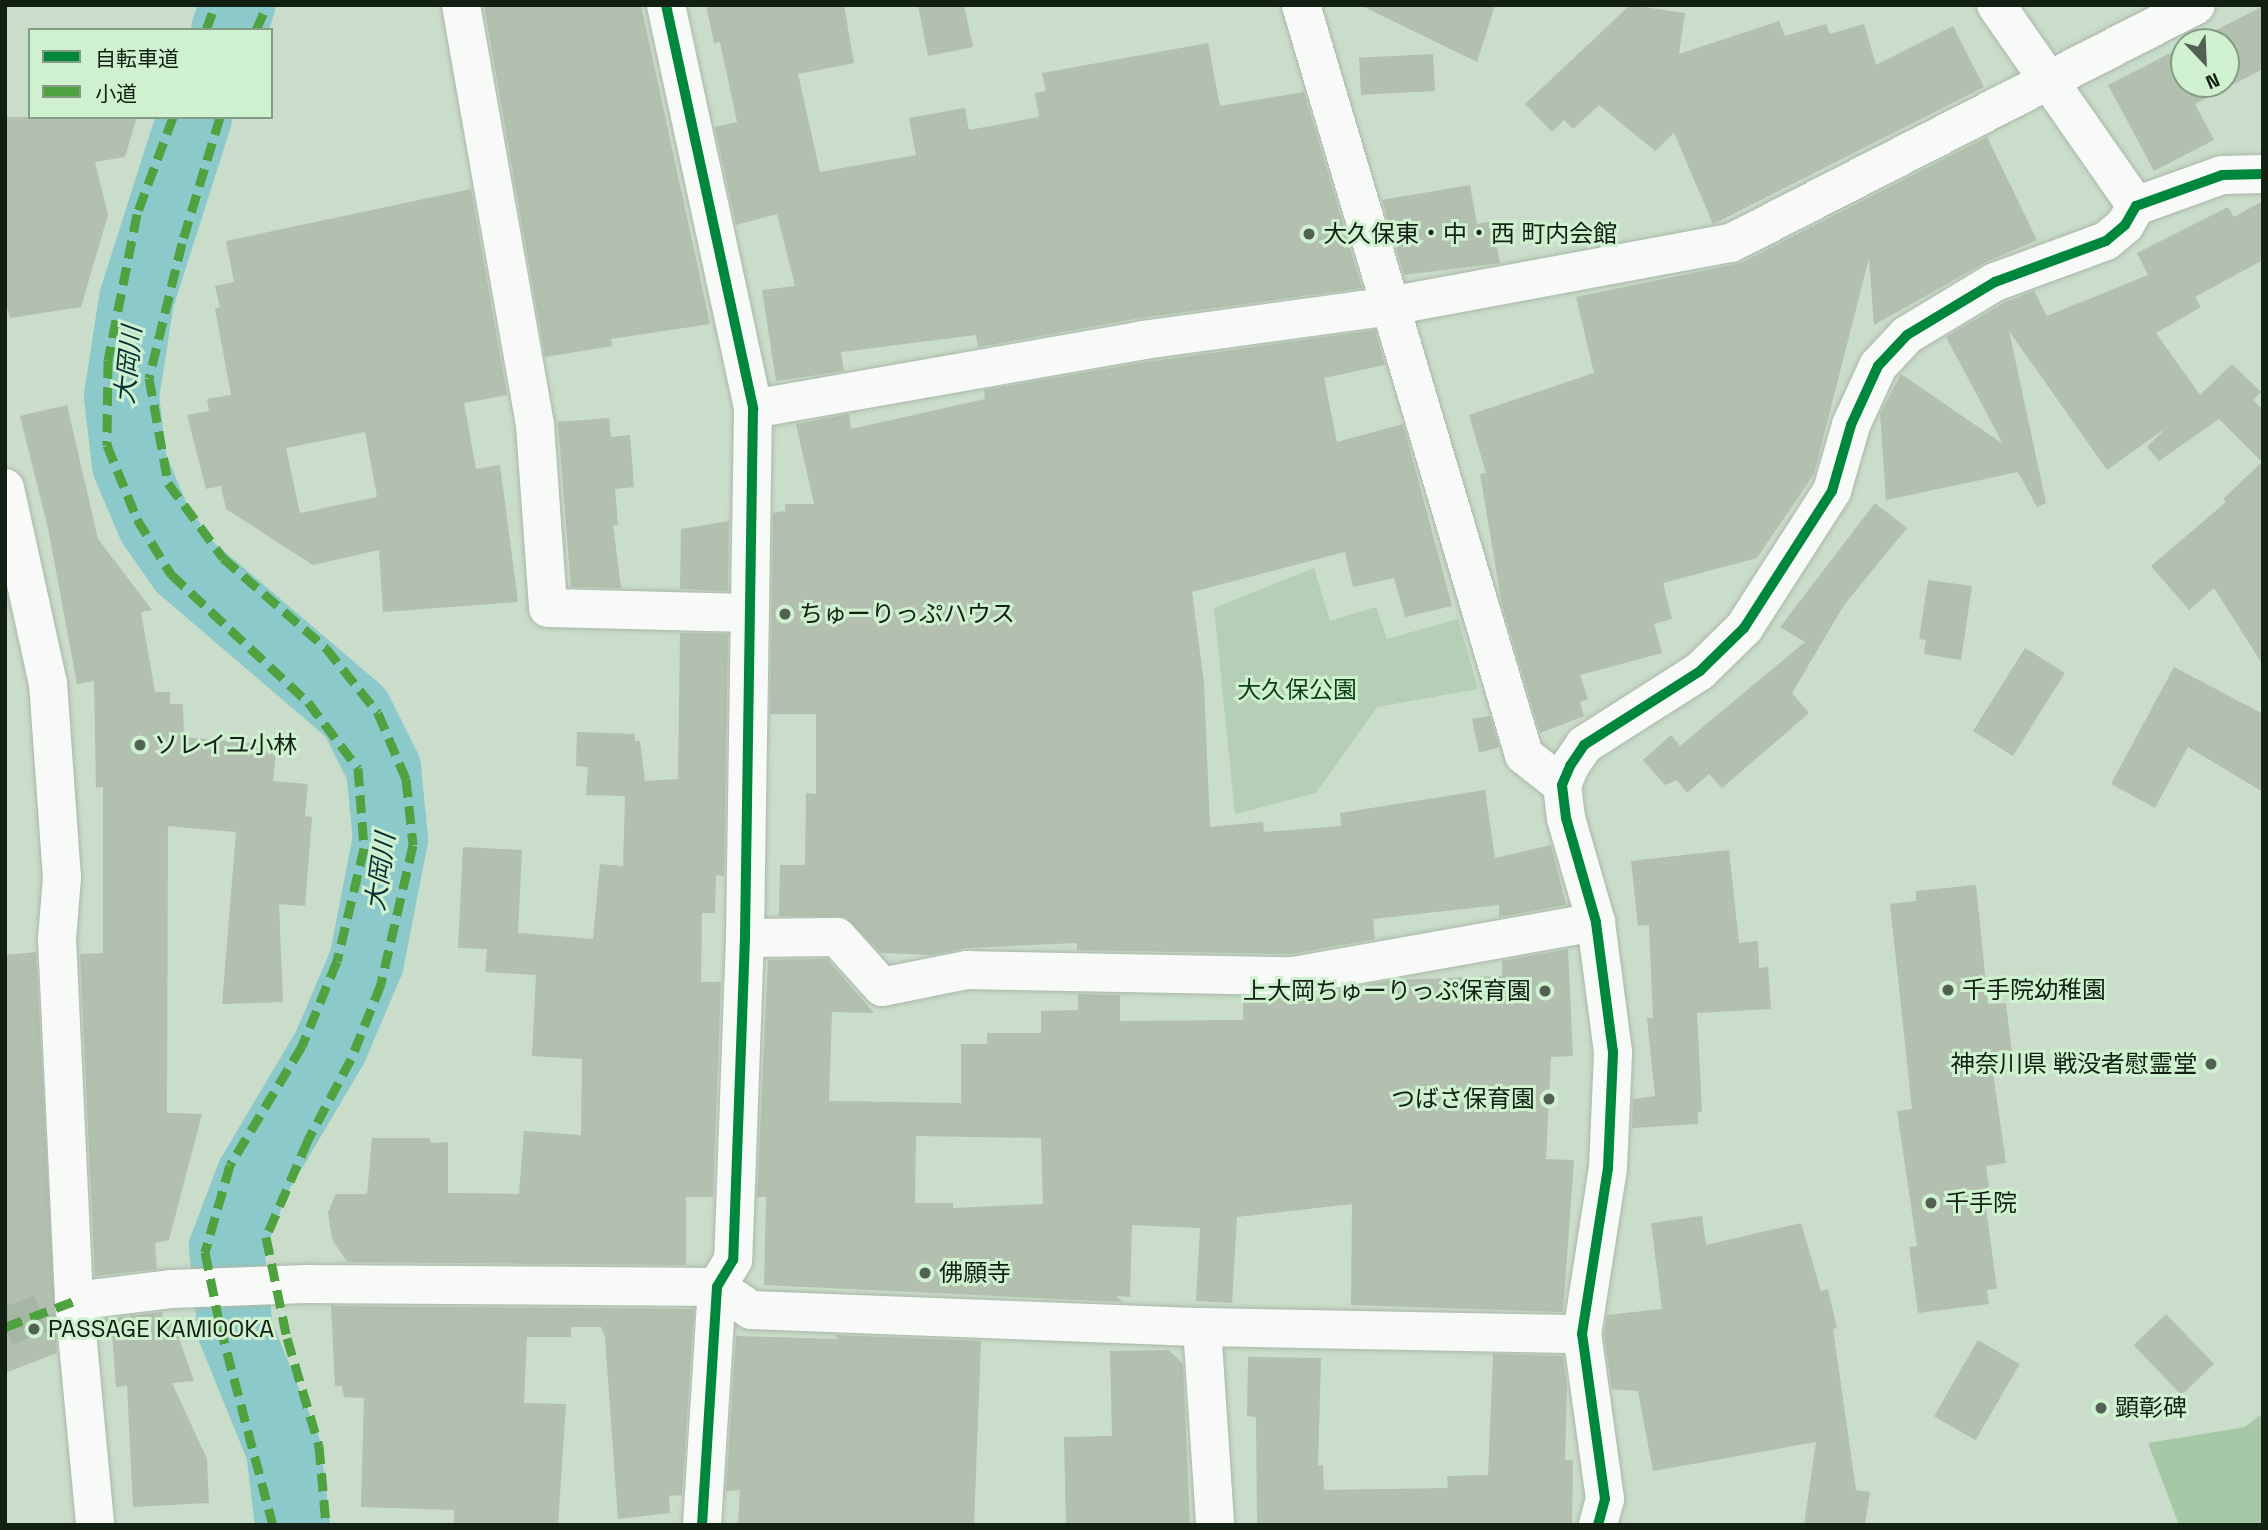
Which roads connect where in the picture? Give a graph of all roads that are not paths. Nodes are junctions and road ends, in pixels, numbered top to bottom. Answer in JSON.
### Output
{"nodes":[{"id":1,"x":461,"y":5,"type":"edge"},
{"id":2,"x":666,"y":5,"type":"edge"},
{"id":3,"x":1301,"y":5,"type":"edge"},
{"id":4,"x":1996,"y":5,"type":"edge"},
{"id":5,"x":2196,"y":5,"type":"edge"},
{"id":6,"x":2050,"y":79,"type":"junction"},
{"id":7,"x":2263,"y":174,"type":"edge"},
{"id":8,"x":2136,"y":206,"type":"junction"},
{"id":9,"x":1390,"y":306,"type":"junction"},
{"id":10,"x":754,"y":409,"type":"junction"},
{"id":11,"x":5,"y":488,"type":"edge"},
{"id":12,"x":750,"y":613,"type":"junction"},
{"id":13,"x":1562,"y":785,"type":"junction"},
{"id":14,"x":1596,"y":922,"type":"junction"},
{"id":15,"x":745,"y":938,"type":"junction"},
{"id":16,"x":717,"y":1287,"type":"junction"},
{"id":17,"x":74,"y":1301,"type":"junction"},
{"id":18,"x":1202,"y":1328,"type":"junction"},
{"id":19,"x":1583,"y":1334,"type":"junction"},
{"id":20,"x":95,"y":1525,"type":"edge"},
{"id":21,"x":702,"y":1525,"type":"edge"},
{"id":22,"x":1216,"y":1525,"type":"edge"},
{"id":23,"x":1598,"y":1525,"type":"edge"}],
"edges":[{"from":1,"to":12,"type":"street"},
{"from":2,"to":10,"type":"street"},
{"from":3,"to":9,"type":"street"},
{"from":4,"to":6,"type":"street"},
{"from":5,"to":6,"type":"street"},
{"from":6,"to":8,"type":"street"},
{"from":6,"to":9,"type":"street"},
{"from":7,"to":8,"type":"street"},
{"from":8,"to":13,"type":"street"},
{"from":9,"to":10,"type":"street"},
{"from":9,"to":13,"type":"street"},
{"from":10,"to":12,"type":"street"},
{"from":11,"to":17,"type":"street"},
{"from":12,"to":15,"type":"street"},
{"from":13,"to":14,"type":"street"},
{"from":14,"to":15,"type":"street"},
{"from":14,"to":19,"type":"street"},
{"from":15,"to":16,"type":"street"},
{"from":16,"to":17,"type":"street"},
{"from":16,"to":18,"type":"street"},
{"from":16,"to":21,"type":"street"},
{"from":17,"to":20,"type":"street"},
{"from":18,"to":19,"type":"street"},
{"from":18,"to":22,"type":"street"},
{"from":19,"to":23,"type":"street"}]}
